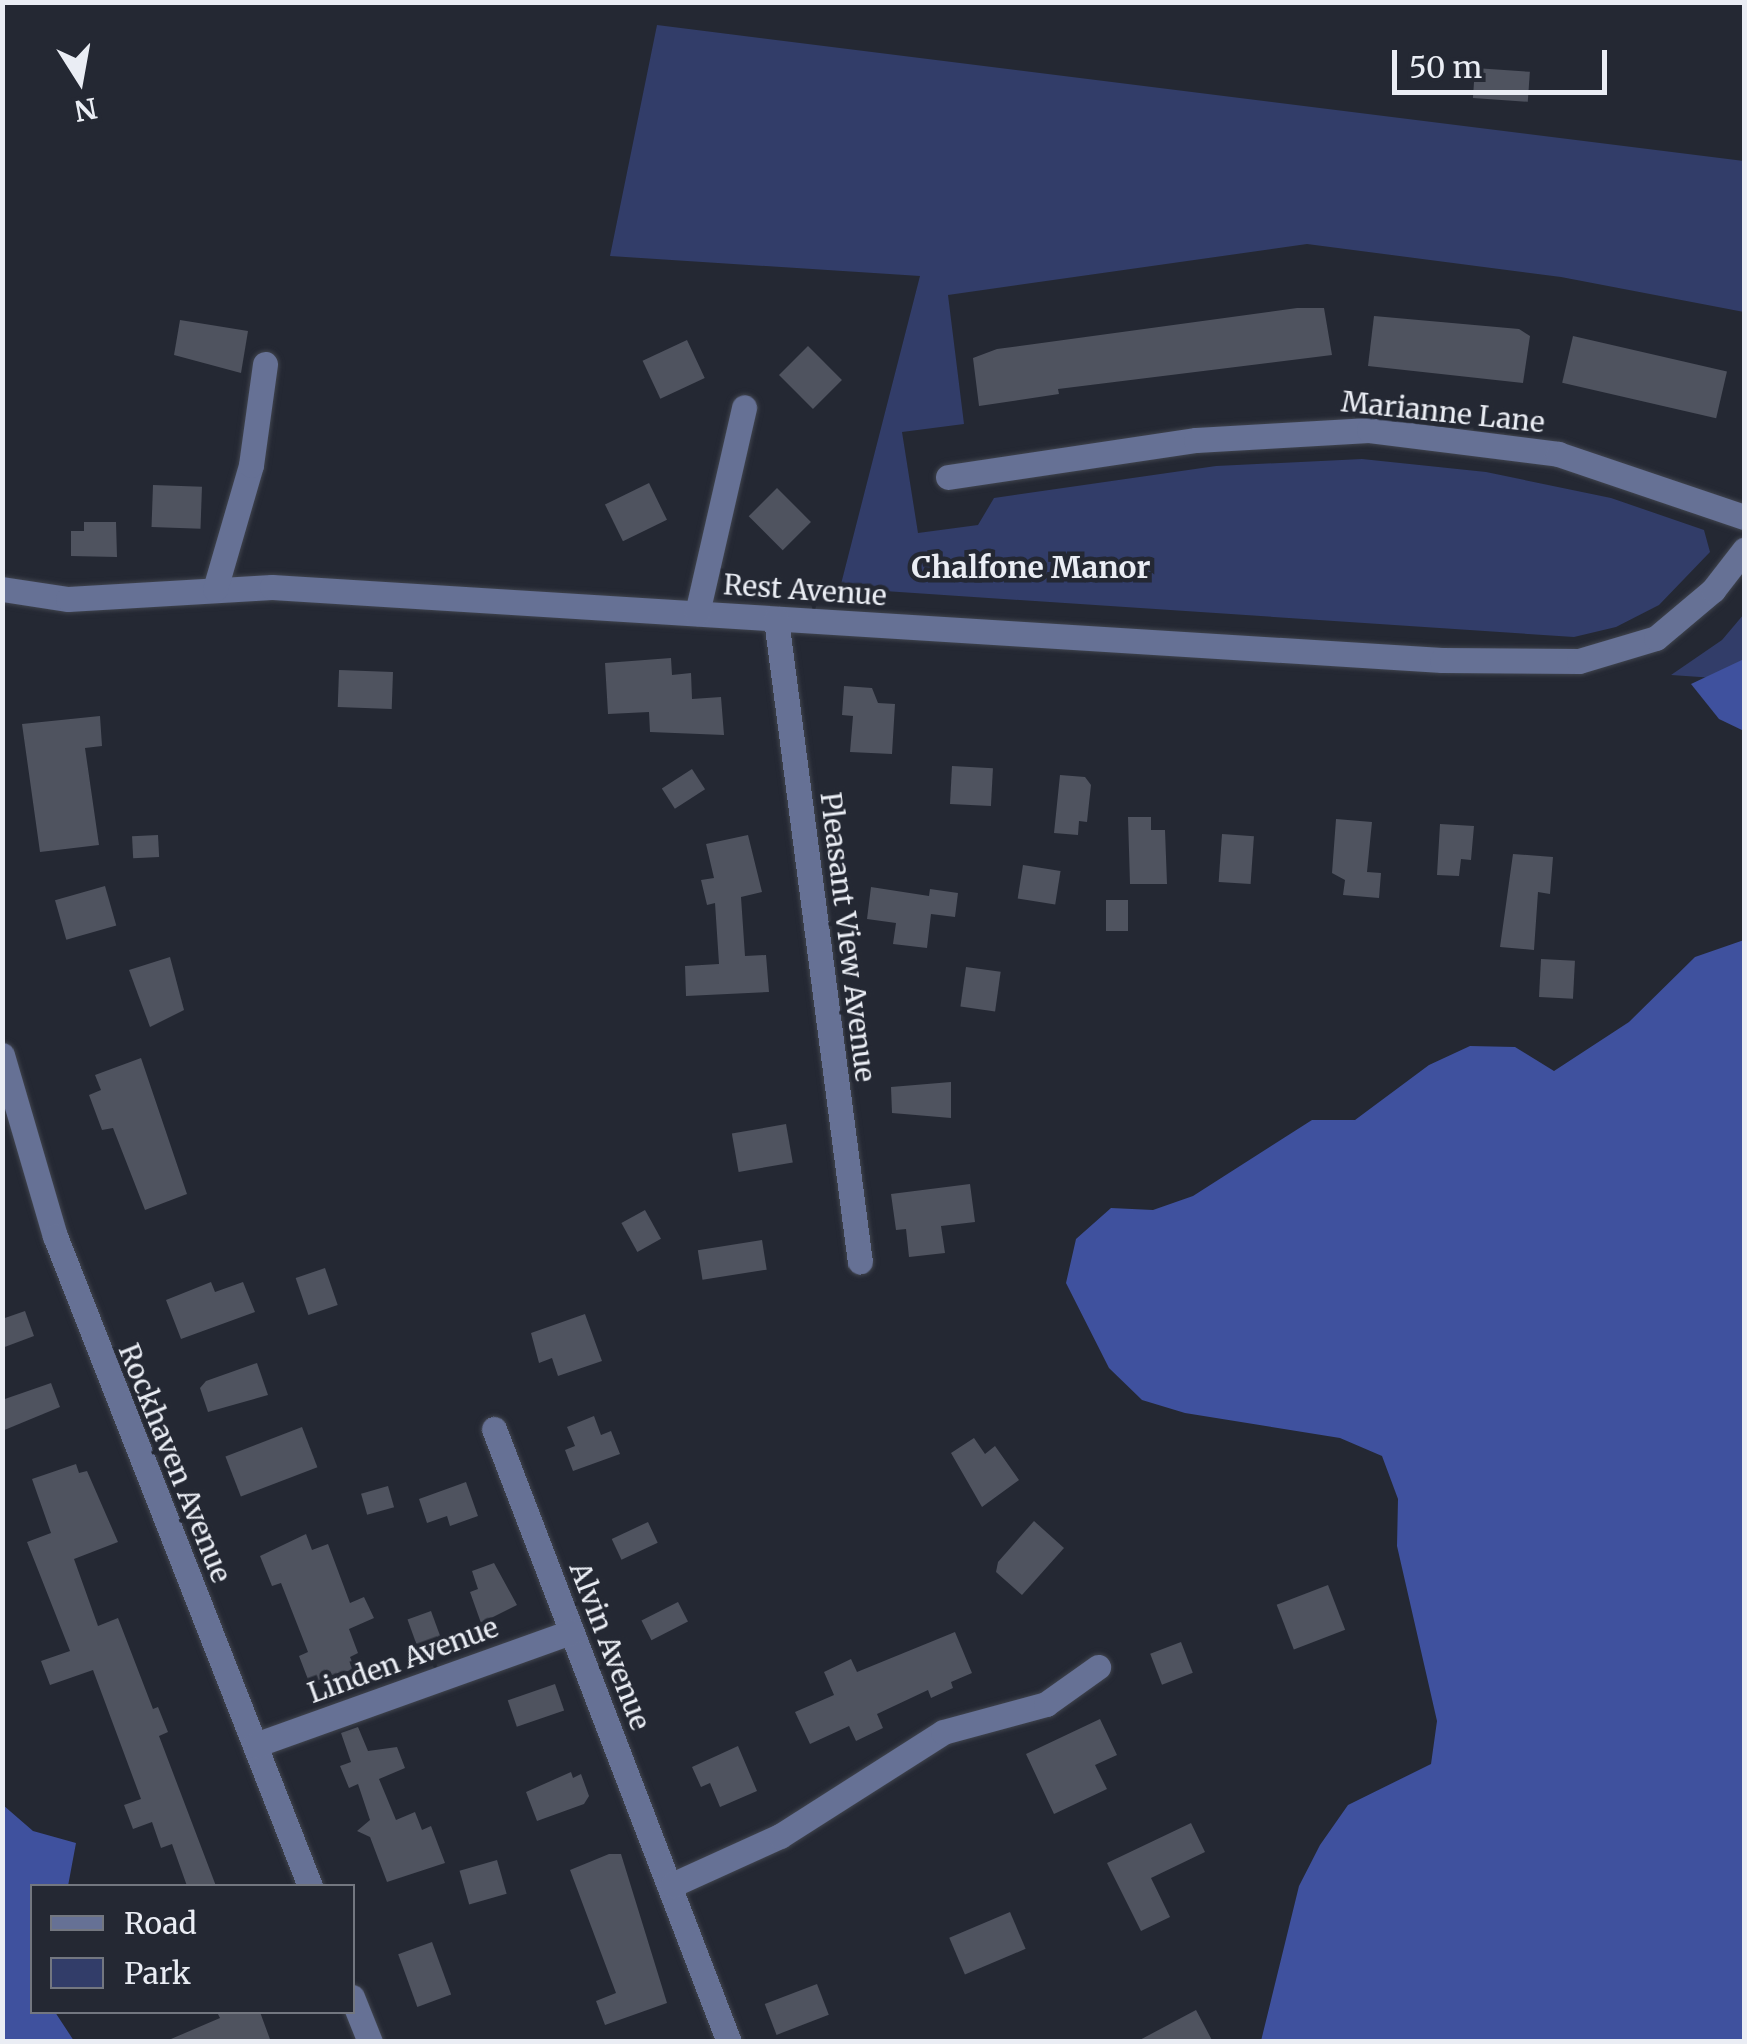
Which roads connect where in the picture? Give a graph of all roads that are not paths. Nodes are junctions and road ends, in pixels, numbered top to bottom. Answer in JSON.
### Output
{"nodes":[{"id":1,"x":265,"y":364,"type":"dead end"},
{"id":2,"x":744,"y":407,"type":"dead end"},
{"id":3,"x":948,"y":477,"type":"dead end"},
{"id":4,"x":1744,"y":517,"type":"edge"},
{"id":5,"x":1744,"y":550,"type":"edge"},
{"id":6,"x":2,"y":589,"type":"edge"},
{"id":7,"x":216,"y":589,"type":"junction"},
{"id":8,"x":697,"y":614,"type":"junction"},
{"id":9,"x":776,"y":618,"type":"junction"},
{"id":10,"x":2,"y":1056,"type":"edge"},
{"id":11,"x":860,"y":1262,"type":"dead end"},
{"id":12,"x":494,"y":1428,"type":"dead end"},
{"id":13,"x":571,"y":1632,"type":"junction"},
{"id":14,"x":1098,"y":1667,"type":"dead end"},
{"id":15,"x":255,"y":1745,"type":"junction"},
{"id":16,"x":309,"y":1884,"type":"edge"},
{"id":17,"x":672,"y":1884,"type":"junction"},
{"id":18,"x":355,"y":2005,"type":"edge"},
{"id":19,"x":370,"y":2042,"type":"edge"},
{"id":20,"x":729,"y":2042,"type":"edge"}],
"edges":[{"from":1,"to":7,"type":"street"},
{"from":2,"to":8,"type":"street"},
{"from":3,"to":4,"type":"street","name":"Marianne Lane"},
{"from":5,"to":9,"type":"street","name":"Rest Avenue"},
{"from":6,"to":7,"type":"street","name":"Rest Avenue"},
{"from":7,"to":8,"type":"street","name":"Rest Avenue"},
{"from":8,"to":9,"type":"street","name":"Rest Avenue"},
{"from":9,"to":11,"type":"street","name":"Pleasant View Avenue"},
{"from":10,"to":15,"type":"street","name":"Rockhaven Avenue"},
{"from":12,"to":13,"type":"street","name":"Alvin Avenue"},
{"from":13,"to":15,"type":"street","name":"Linden Avenue"},
{"from":13,"to":17,"type":"street","name":"Alvin Avenue"},
{"from":14,"to":17,"type":"street"},
{"from":15,"to":16,"type":"street","name":"Rockhaven Avenue"},
{"from":17,"to":20,"type":"street","name":"Alvin Avenue"},
{"from":18,"to":19,"type":"street"}]}
